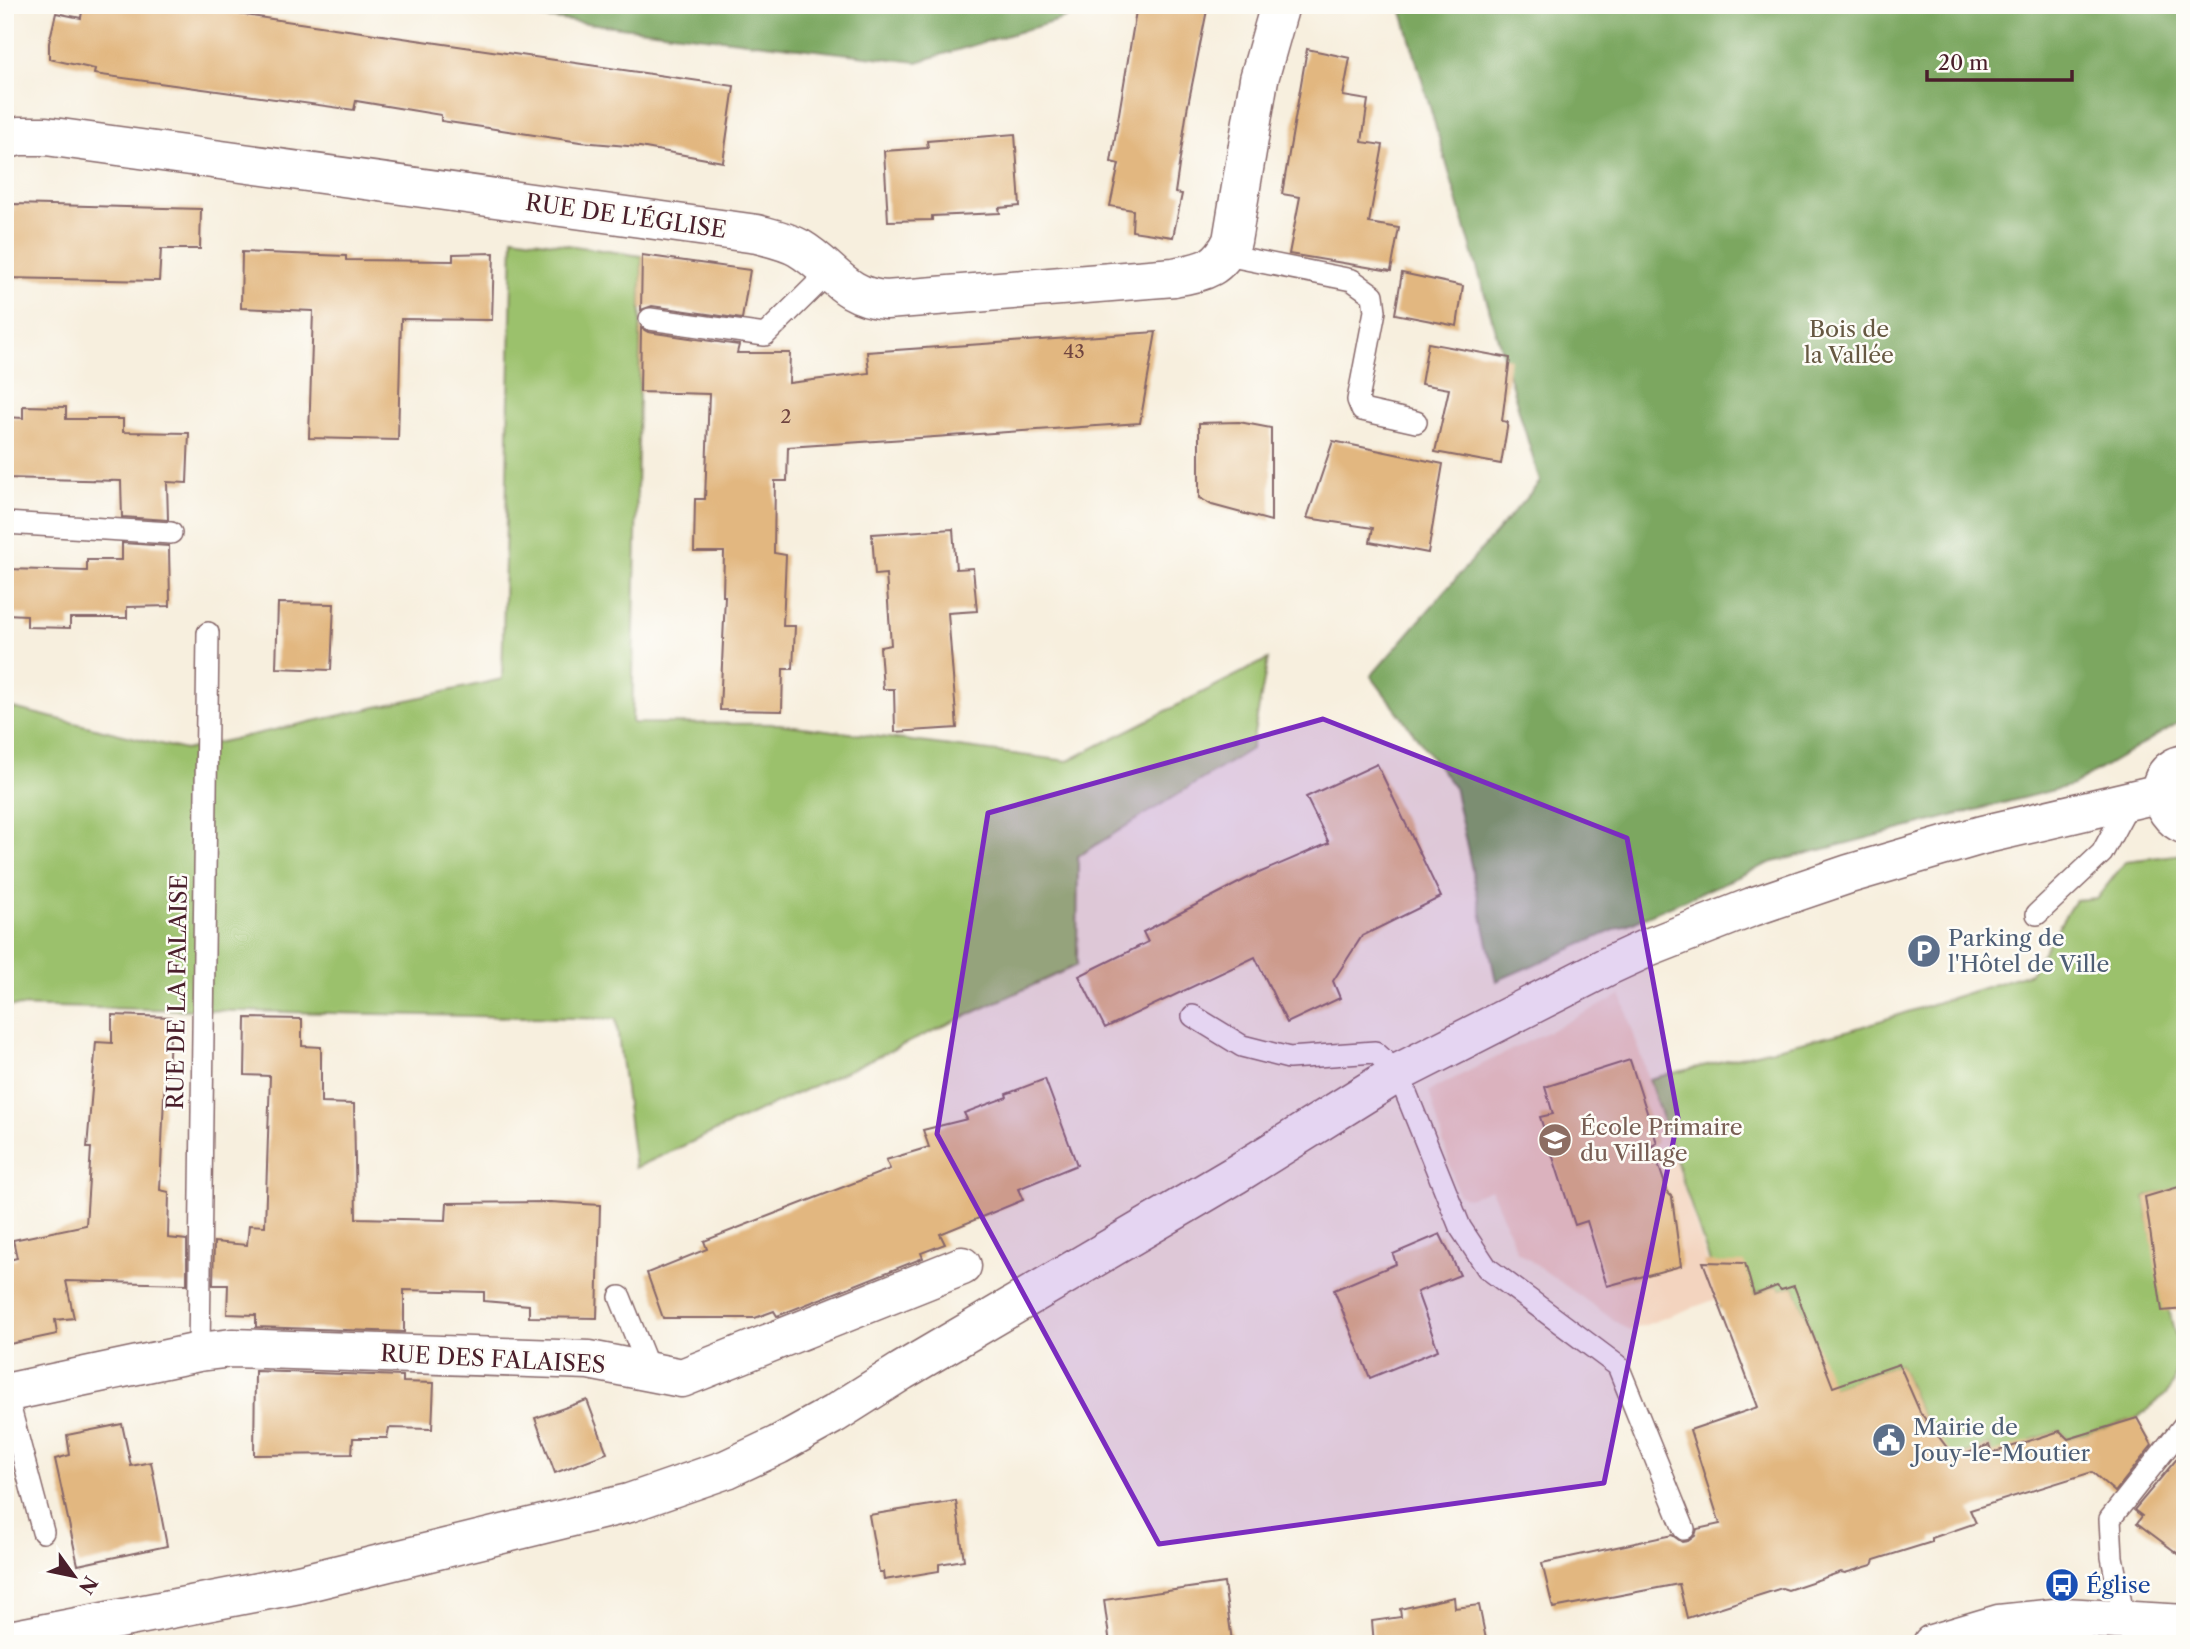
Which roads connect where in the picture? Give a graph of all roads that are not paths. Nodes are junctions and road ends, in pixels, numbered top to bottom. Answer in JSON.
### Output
{"nodes":[{"id":1,"x":1280,"y":5,"type":"edge"},
{"id":2,"x":5,"y":140,"type":"edge"},
{"id":3,"x":1226,"y":255,"type":"junction"},
{"id":4,"x":830,"y":272,"type":"junction"},
{"id":5,"x":650,"y":319,"type":"dead end"},
{"id":6,"x":1416,"y":422,"type":"dead end"},
{"id":7,"x":5,"y":523,"type":"edge"},
{"id":8,"x":171,"y":533,"type":"dead end"},
{"id":9,"x":208,"y":633,"type":"dead end"},
{"id":10,"x":2158,"y":786,"type":"edge"},
{"id":11,"x":2185,"y":825,"type":"edge"},
{"id":12,"x":2037,"y":914,"type":"dead end"},
{"id":13,"x":1193,"y":1016,"type":"dead end"},
{"id":14,"x":1398,"y":1073,"type":"junction"},
{"id":15,"x":962,"y":1266,"type":"dead end"},
{"id":16,"x":620,"y":1297,"type":"dead end"},
{"id":17,"x":199,"y":1352,"type":"junction"},
{"id":18,"x":650,"y":1372,"type":"junction"},
{"id":19,"x":6,"y":1393,"type":"edge"},
{"id":20,"x":2185,"y":1424,"type":"edge"},
{"id":21,"x":1684,"y":1529,"type":"dead end"},
{"id":22,"x":43,"y":1532,"type":"dead end"},
{"id":23,"x":2124,"y":1619,"type":"junction"},
{"id":24,"x":2185,"y":1624,"type":"edge"},
{"id":25,"x":5,"y":1641,"type":"edge"},
{"id":26,"x":1932,"y":1644,"type":"edge"}],
"edges":[{"from":1,"to":3,"type":"street"},
{"from":2,"to":4,"type":"street","name":"RUE DE L'ÉGLISE"},
{"from":3,"to":4,"type":"street","name":"RUE DE L'ÉGLISE"},
{"from":3,"to":6,"type":"lane"},
{"from":4,"to":5,"type":"lane"},
{"from":7,"to":8,"type":"lane"},
{"from":9,"to":17,"type":"lane","name":"RUE DE LA FALAISE"},
{"from":10,"to":11,"type":"street"},
{"from":10,"to":12,"type":"lane"},
{"from":10,"to":14,"type":"street"},
{"from":13,"to":14,"type":"lane"},
{"from":14,"to":21,"type":"lane"},
{"from":14,"to":25,"type":"street"},
{"from":15,"to":18,"type":"street","name":"RUE DES FALAISES"},
{"from":16,"to":18,"type":"lane"},
{"from":17,"to":18,"type":"street","name":"RUE DES FALAISES"},
{"from":17,"to":19,"type":"street","name":"RUE DES FALAISES"},
{"from":19,"to":22,"type":"lane"},
{"from":20,"to":23,"type":"lane"},
{"from":23,"to":24,"type":"street"},
{"from":23,"to":26,"type":"street"}]}
